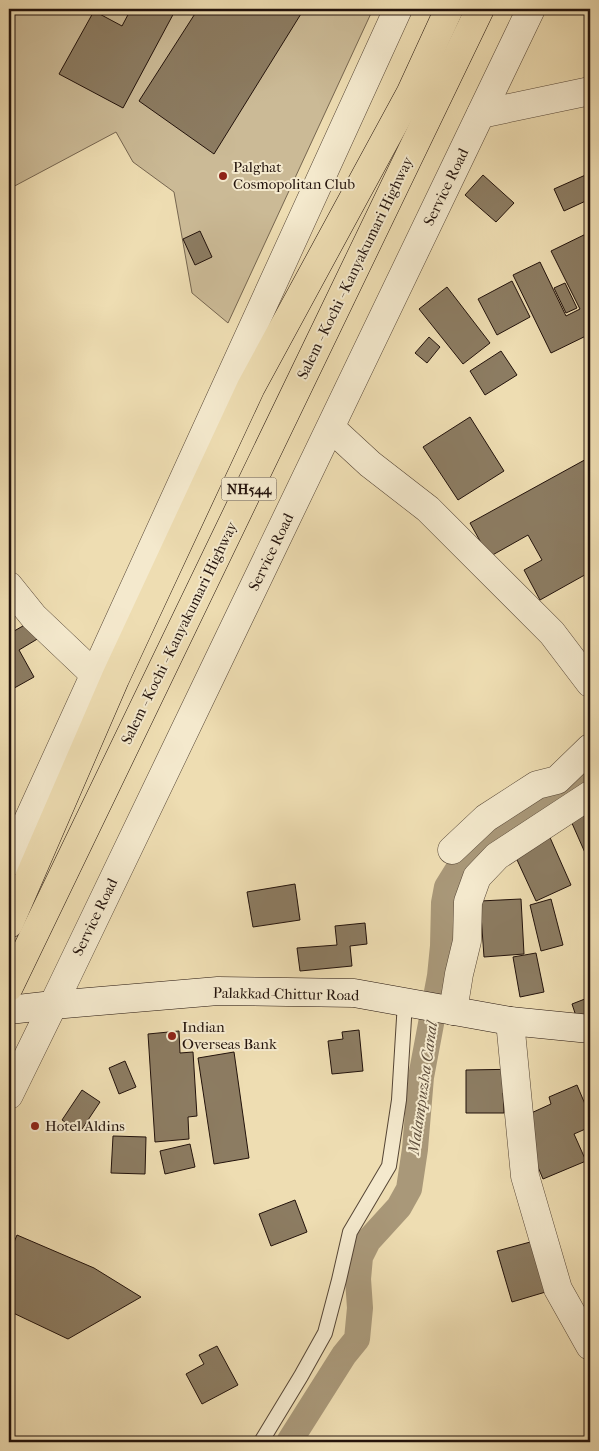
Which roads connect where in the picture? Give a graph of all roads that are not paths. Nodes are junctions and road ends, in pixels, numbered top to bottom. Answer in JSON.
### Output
{"nodes":[{"id":1,"x":398,"y":9,"type":"edge"},
{"id":2,"x":449,"y":9,"type":"edge"},
{"id":3,"x":480,"y":9,"type":"edge"},
{"id":4,"x":531,"y":9,"type":"edge"},
{"id":5,"x":590,"y":90,"type":"edge"},
{"id":6,"x":481,"y":114,"type":"junction"},
{"id":7,"x":330,"y":428,"type":"junction"},
{"id":8,"x":9,"y":586,"type":"edge"},
{"id":9,"x":94,"y":674,"type":"junction"},
{"id":10,"x":590,"y":682,"type":"edge"},
{"id":11,"x":590,"y":748,"type":"edge"},
{"id":12,"x":590,"y":795,"type":"edge"},
{"id":13,"x":12,"y":847,"type":"edge"},
{"id":14,"x":452,"y":850,"type":"dead end"},
{"id":15,"x":9,"y":924,"type":"edge"},
{"id":16,"x":13,"y":978,"type":"edge"},
{"id":17,"x":406,"y":1002,"type":"junction"},
{"id":18,"x":53,"y":1005,"type":"junction"},
{"id":19,"x":9,"y":1010,"type":"edge"},
{"id":20,"x":452,"y":1011,"type":"junction"},
{"id":21,"x":510,"y":1021,"type":"junction"},
{"id":22,"x":590,"y":1029,"type":"edge"},
{"id":23,"x":9,"y":1095,"type":"edge"},
{"id":24,"x":590,"y":1346,"type":"edge"},
{"id":25,"x":261,"y":1442,"type":"edge"}],
"edges":[{"from":1,"to":9,"type":"street"},
{"from":2,"to":15,"type":"highway","name":"Salem - Kochi - Kanyakumari Highway","number":"NH544"},
{"from":3,"to":16,"type":"highway","name":"Salem - Kochi - Kanyakumari Highway","number":"NH544"},
{"from":4,"to":6,"type":"street","name":"Service Road"},
{"from":5,"to":6,"type":"street"},
{"from":6,"to":7,"type":"street","name":"Service Road"},
{"from":7,"to":10,"type":"street"},
{"from":7,"to":18,"type":"street","name":"Service Road"},
{"from":8,"to":9,"type":"street"},
{"from":9,"to":13,"type":"street"},
{"from":11,"to":14,"type":"street"},
{"from":12,"to":20,"type":"street"},
{"from":17,"to":18,"type":"street","name":"Palakkad-Chittur Road"},
{"from":17,"to":20,"type":"street","name":"Palakkad-Chittur Road"},
{"from":17,"to":25,"type":"lane"},
{"from":18,"to":19,"type":"street","name":"Palakkad-Chittur Road"},
{"from":18,"to":23,"type":"street","name":"Service Road"},
{"from":20,"to":21,"type":"street","name":"Palakkad-Chittur Road"},
{"from":21,"to":22,"type":"street","name":"Palakkad-Chittur Road"},
{"from":21,"to":24,"type":"street"}]}
